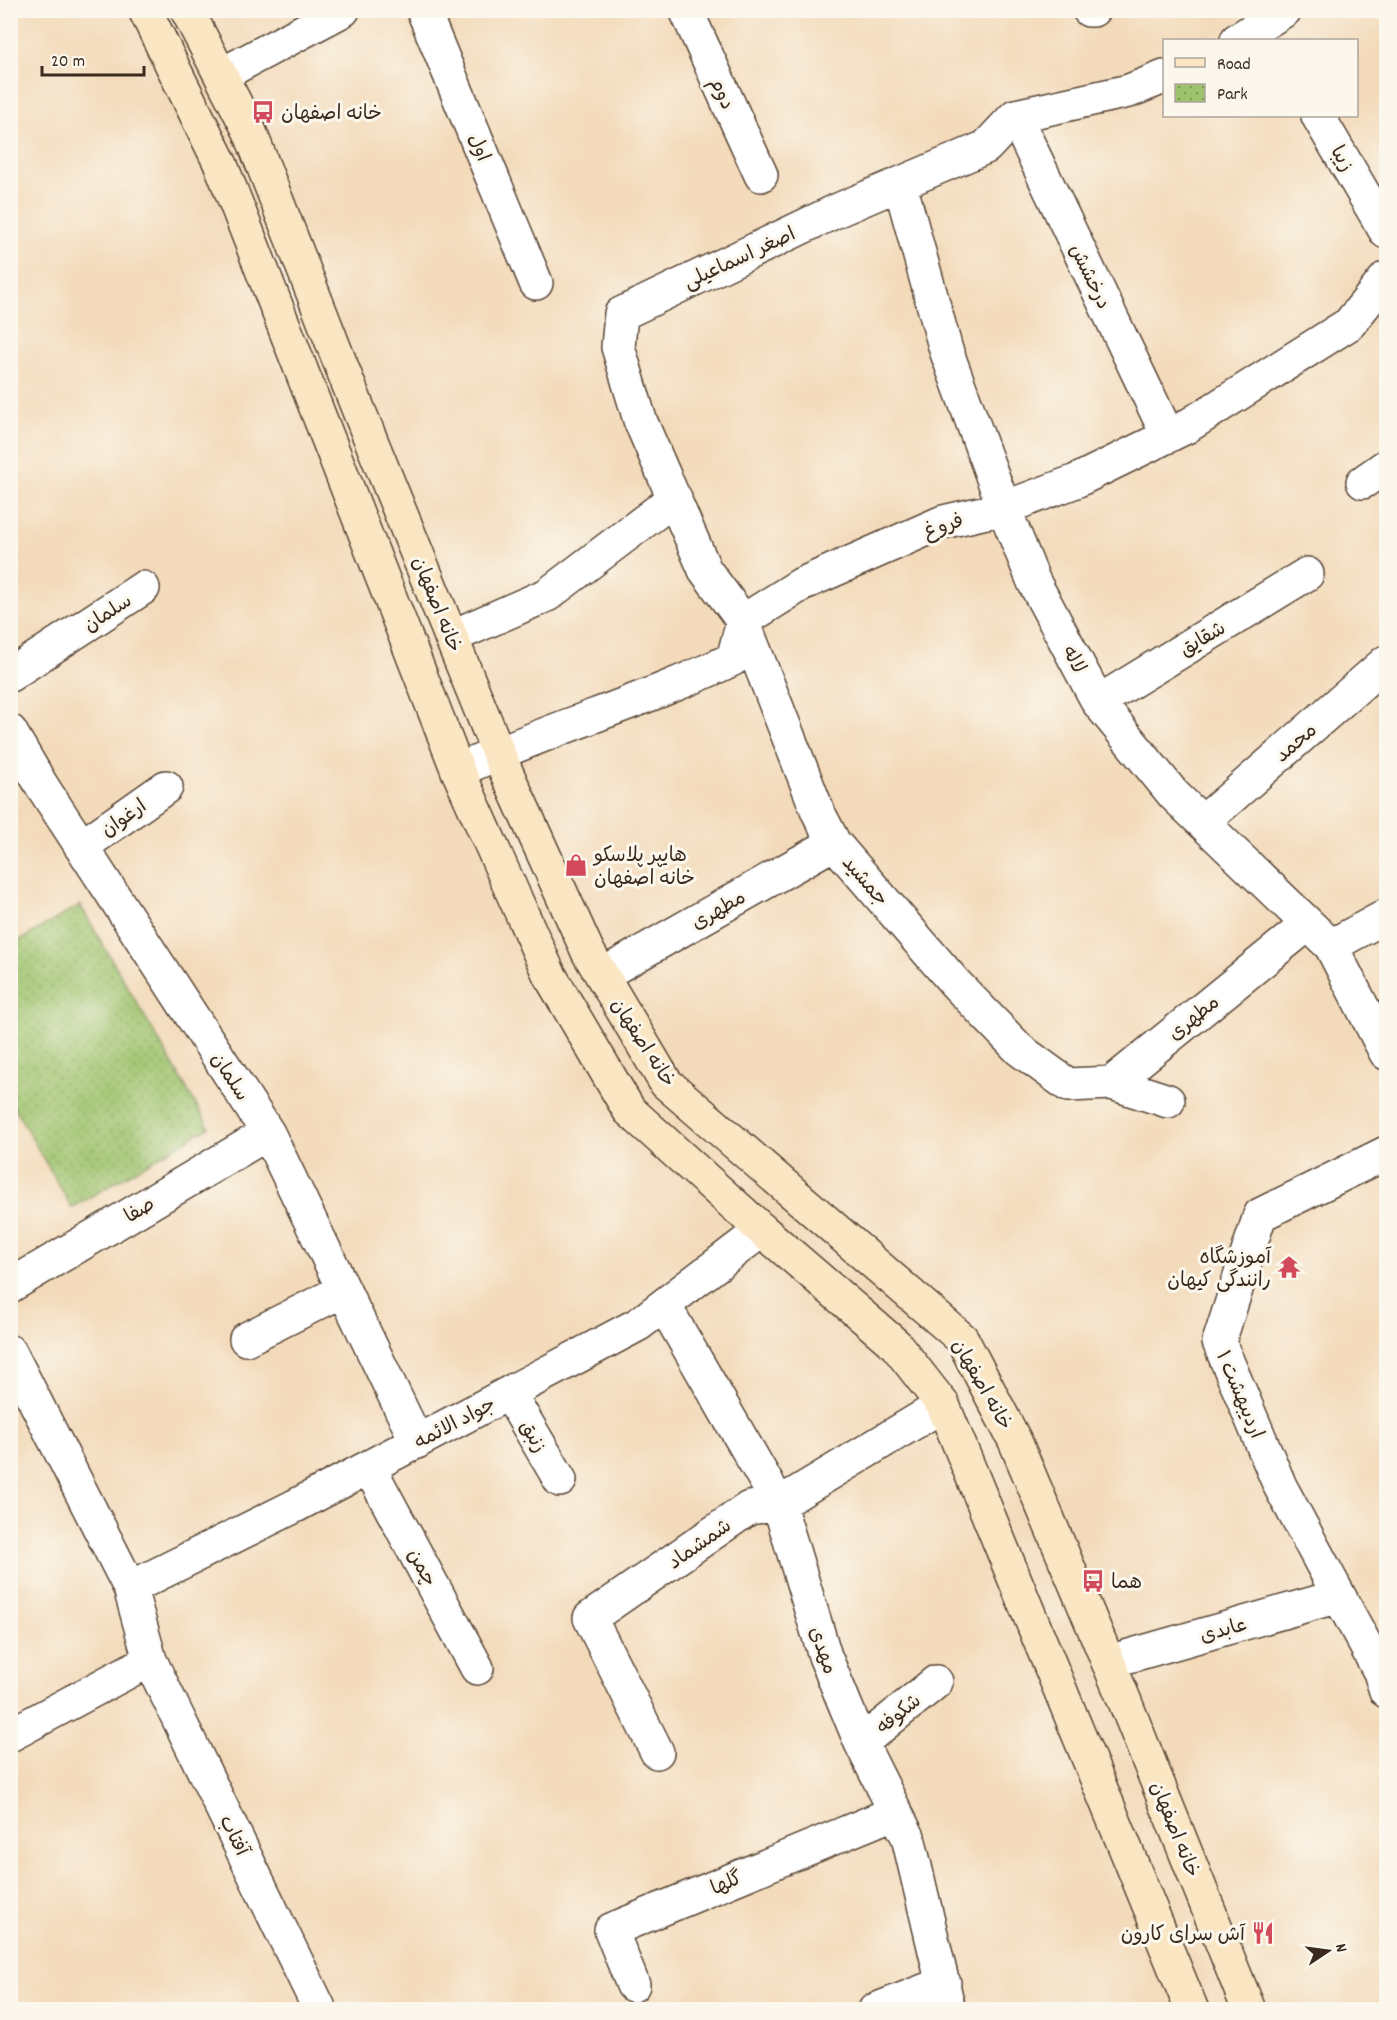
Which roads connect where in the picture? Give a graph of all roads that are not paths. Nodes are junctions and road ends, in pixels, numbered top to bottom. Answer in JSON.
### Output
{"nodes":[{"id":1,"x":144,"y":10,"type":"edge"},
{"id":2,"x":343,"y":10,"type":"edge"},
{"id":3,"x":423,"y":10,"type":"edge"},
{"id":4,"x":686,"y":10,"type":"edge"},
{"id":5,"x":192,"y":20,"type":"edge"},
{"id":6,"x":1278,"y":24,"type":"edge"},
{"id":7,"x":1240,"y":39,"type":"edge"},
{"id":8,"x":162,"y":48,"type":"junction"},
{"id":9,"x":221,"y":75,"type":"junction"},
{"id":10,"x":1163,"y":77,"type":"edge"},
{"id":11,"x":1015,"y":116,"type":"junction"},
{"id":12,"x":1319,"y":117,"type":"edge"},
{"id":13,"x":761,"y":175,"type":"dead end"},
{"id":14,"x":900,"y":184,"type":"junction"},
{"id":15,"x":1386,"y":232,"type":"edge"},
{"id":16,"x":1386,"y":278,"type":"edge"},
{"id":17,"x":536,"y":283,"type":"dead end"},
{"id":18,"x":1168,"y":436,"type":"junction"},
{"id":19,"x":675,"y":498,"type":"junction"},
{"id":20,"x":1004,"y":508,"type":"junction"},
{"id":21,"x":1307,"y":574,"type":"dead end"},
{"id":22,"x":143,"y":588,"type":"dead end"},
{"id":23,"x":743,"y":621,"type":"junction"},
{"id":24,"x":451,"y":637,"type":"junction"},
{"id":25,"x":1386,"y":662,"type":"edge"},
{"id":26,"x":10,"y":675,"type":"edge"},
{"id":27,"x":1098,"y":702,"type":"junction"},
{"id":28,"x":10,"y":731,"type":"edge"},
{"id":29,"x":498,"y":752,"type":"junction"},
{"id":30,"x":458,"y":771,"type":"junction"},
{"id":31,"x":166,"y":786,"type":"dead end"},
{"id":32,"x":1203,"y":822,"type":"junction"},
{"id":33,"x":834,"y":843,"type":"junction"},
{"id":34,"x":81,"y":847,"type":"junction"},
{"id":35,"x":1386,"y":916,"type":"edge"},
{"id":36,"x":1319,"y":934,"type":"junction"},
{"id":37,"x":602,"y":975,"type":"junction"},
{"id":38,"x":1386,"y":1053,"type":"edge"},
{"id":39,"x":1112,"y":1083,"type":"junction"},
{"id":40,"x":1168,"y":1101,"type":"dead end"},
{"id":41,"x":268,"y":1133,"type":"junction"},
{"id":42,"x":1386,"y":1153,"type":"edge"},
{"id":43,"x":762,"y":1230,"type":"junction"},
{"id":44,"x":10,"y":1286,"type":"edge"},
{"id":45,"x":344,"y":1290,"type":"junction"},
{"id":46,"x":664,"y":1305,"type":"junction"},
{"id":47,"x":246,"y":1339,"type":"dead end"},
{"id":48,"x":10,"y":1352,"type":"edge"},
{"id":49,"x":509,"y":1393,"type":"junction"},
{"id":50,"x":943,"y":1405,"type":"junction"},
{"id":51,"x":417,"y":1442,"type":"junction"},
{"id":52,"x":369,"y":1467,"type":"junction"},
{"id":53,"x":560,"y":1480,"type":"dead end"},
{"id":54,"x":779,"y":1504,"type":"junction"},
{"id":55,"x":130,"y":1588,"type":"junction"},
{"id":56,"x":1339,"y":1596,"type":"junction"},
{"id":57,"x":150,"y":1660,"type":"junction"},
{"id":58,"x":1108,"y":1662,"type":"junction"},
{"id":59,"x":477,"y":1668,"type":"dead end"},
{"id":60,"x":1384,"y":1678,"type":"edge"},
{"id":61,"x":936,"y":1683,"type":"dead end"},
{"id":62,"x":10,"y":1735,"type":"edge"},
{"id":63,"x":861,"y":1743,"type":"junction"},
{"id":64,"x":657,"y":1752,"type":"dead end"},
{"id":65,"x":896,"y":1812,"type":"junction"},
{"id":66,"x":633,"y":1985,"type":"dead end"},
{"id":67,"x":946,"y":1996,"type":"edge"},
{"id":68,"x":320,"y":2010,"type":"edge"},
{"id":69,"x":875,"y":2010,"type":"edge"},
{"id":70,"x":1192,"y":2010,"type":"edge"},
{"id":71,"x":1248,"y":2010,"type":"edge"}],
"edges":[{"from":1,"to":8,"type":"main road"},
{"from":2,"to":9,"type":"street"},
{"from":3,"to":17,"type":"street","name":"اول"},
{"from":4,"to":13,"type":"street","name":"دوم"},
{"from":5,"to":8,"type":"main road"},
{"from":5,"to":9,"type":"main road","name":"خانه اصفهان"},
{"from":6,"to":7,"type":"street"},
{"from":8,"to":30,"type":"main road"},
{"from":9,"to":24,"type":"main road","name":"خانه اصفهان"},
{"from":10,"to":11,"type":"street"},
{"from":11,"to":14,"type":"street","name":"اصغر اسماعیلی"},
{"from":11,"to":18,"type":"street","name":"درخشش"},
{"from":12,"to":15,"type":"street","name":"زیبا"},
{"from":14,"to":19,"type":"street","name":"اصغر اسماعیلی"},
{"from":14,"to":20,"type":"street","name":"لاله"},
{"from":16,"to":18,"type":"street","name":"فروغ"},
{"from":18,"to":20,"type":"street","name":"فروغ"},
{"from":19,"to":23,"type":"street","name":"اصغر اسماعیلی"},
{"from":19,"to":24,"type":"street"},
{"from":20,"to":23,"type":"street","name":"فروغ"},
{"from":20,"to":27,"type":"street","name":"لاله"},
{"from":21,"to":27,"type":"street","name":"شقایق"},
{"from":22,"to":26,"type":"street","name":"سلمان"},
{"from":23,"to":29,"type":"street"},
{"from":23,"to":33,"type":"street","name":"جمشید"},
{"from":24,"to":29,"type":"main road","name":"خانه اصفهان"},
{"from":25,"to":32,"type":"street","name":"محمد"},
{"from":27,"to":32,"type":"street","name":"لاله"},
{"from":28,"to":34,"type":"street","name":"سلمان"},
{"from":29,"to":30,"type":"street"},
{"from":29,"to":37,"type":"main road","name":"خانه اصفهان"},
{"from":30,"to":43,"type":"main road"},
{"from":31,"to":34,"type":"street","name":"ارغوان"},
{"from":32,"to":36,"type":"street","name":"لاله"},
{"from":33,"to":37,"type":"street","name":"مطهری"},
{"from":33,"to":39,"type":"street","name":"جمشید"},
{"from":34,"to":41,"type":"street","name":"سلمان"},
{"from":35,"to":36,"type":"street","name":"مطهری"},
{"from":36,"to":38,"type":"street","name":"لاله"},
{"from":36,"to":39,"type":"street","name":"مطهری"},
{"from":37,"to":58,"type":"main road","name":"خانه اصفهان"},
{"from":39,"to":40,"type":"street"},
{"from":41,"to":44,"type":"street","name":"صفا"},
{"from":41,"to":45,"type":"street","name":"سلمان"},
{"from":42,"to":56,"type":"street","name":"اردیبهشت ۱"},
{"from":43,"to":46,"type":"street","name":"جواد الائمه"},
{"from":43,"to":50,"type":"main road"},
{"from":45,"to":47,"type":"street"},
{"from":45,"to":51,"type":"street","name":"سلمان"},
{"from":46,"to":49,"type":"street","name":"جواد الائمه"},
{"from":46,"to":54,"type":"street","name":"مهدی"},
{"from":48,"to":55,"type":"street","name":"آفتاب"},
{"from":49,"to":51,"type":"street","name":"جواد الائمه"},
{"from":49,"to":53,"type":"street","name":"زنبق"},
{"from":50,"to":54,"type":"street","name":"شمشماد"},
{"from":50,"to":70,"type":"main road"},
{"from":51,"to":52,"type":"street","name":"جواد الائمه"},
{"from":52,"to":55,"type":"street","name":"جواد الائمه"},
{"from":52,"to":59,"type":"street","name":"چمن"},
{"from":54,"to":63,"type":"street","name":"مهدی"},
{"from":54,"to":64,"type":"street","name":"شمشماد"},
{"from":55,"to":57,"type":"street","name":"آفتاب"},
{"from":56,"to":58,"type":"street","name":"عابدی"},
{"from":56,"to":60,"type":"street","name":"اردیبهشت ۱"},
{"from":57,"to":62,"type":"street"},
{"from":57,"to":68,"type":"street","name":"آفتاب"},
{"from":58,"to":71,"type":"main road","name":"خانه اصفهان"},
{"from":61,"to":63,"type":"street","name":"شکوفه"},
{"from":63,"to":65,"type":"street","name":"مهدی"},
{"from":65,"to":66,"type":"street","name":"گلها"},
{"from":65,"to":67,"type":"street","name":"مهدی"},
{"from":67,"to":69,"type":"street"}]}
